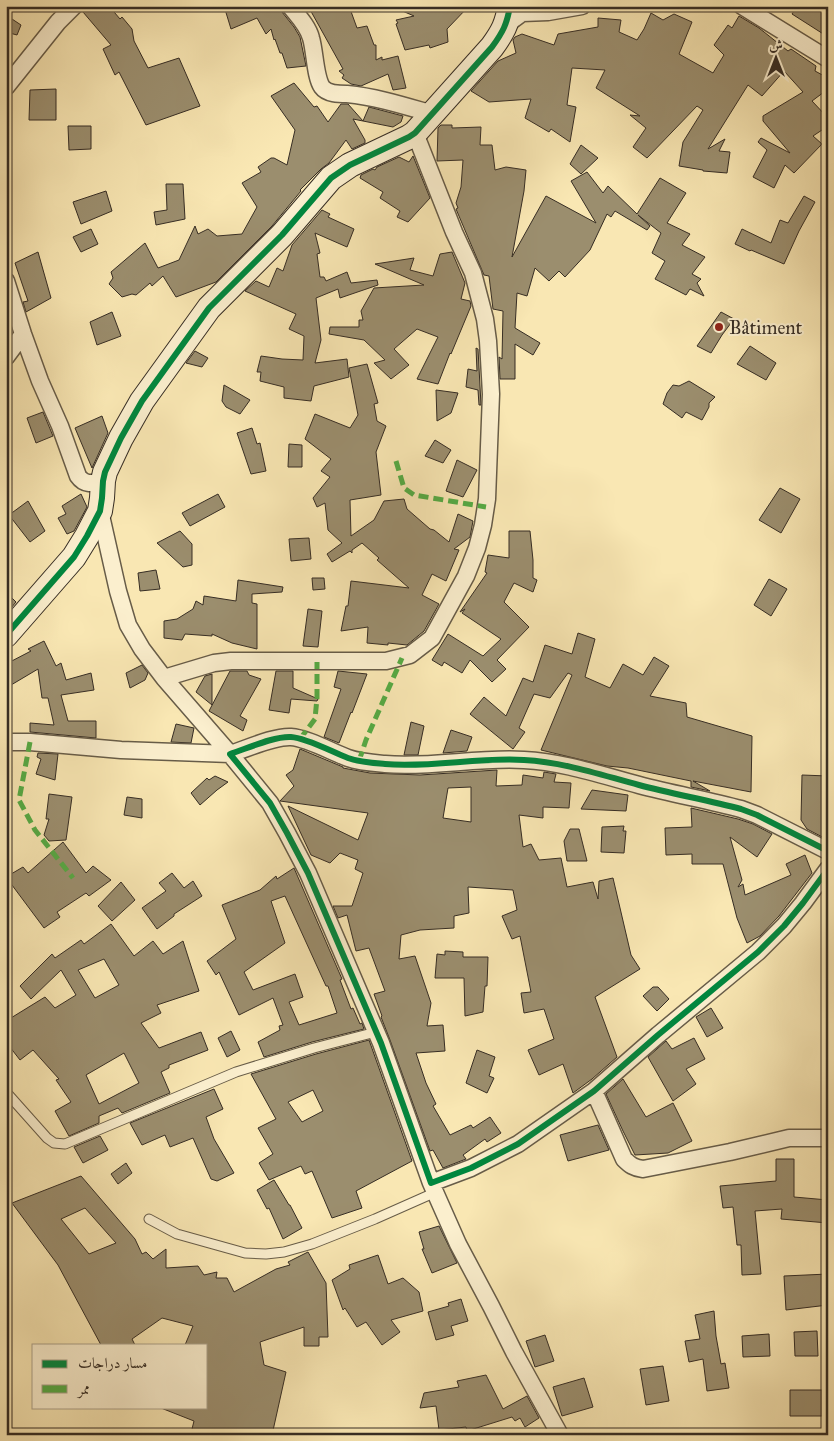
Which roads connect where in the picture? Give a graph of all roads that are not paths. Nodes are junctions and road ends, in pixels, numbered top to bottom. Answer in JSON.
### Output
{"nodes":[{"id":1,"x":74,"y":6,"type":"edge"},
{"id":2,"x":290,"y":6,"type":"edge"},
{"id":3,"x":582,"y":6,"type":"edge"},
{"id":4,"x":742,"y":6,"type":"edge"},
{"id":5,"x":508,"y":15,"type":"edge"},
{"id":6,"x":828,"y":59,"type":"edge"},
{"id":7,"x":6,"y":87,"type":"edge"},
{"id":8,"x":433,"y":114,"type":"junction"},
{"id":9,"x":415,"y":133,"type":"junction"},
{"id":10,"x":6,"y":281,"type":"edge"},
{"id":11,"x":23,"y":334,"type":"junction"},
{"id":12,"x":6,"y":357,"type":"edge"},
{"id":13,"x":103,"y":481,"type":"junction"},
{"id":14,"x":100,"y":511,"type":"junction"},
{"id":15,"x":6,"y":635,"type":"edge"},
{"id":16,"x":164,"y":678,"type":"junction"},
{"id":17,"x":6,"y":742,"type":"edge"},
{"id":18,"x":230,"y":754,"type":"junction"},
{"id":19,"x":828,"y":851,"type":"edge"},
{"id":20,"x":828,"y":869,"type":"edge"},
{"id":21,"x":376,"y":1032,"type":"junction"},
{"id":22,"x":594,"y":1091,"type":"junction"},
{"id":23,"x":6,"y":1092,"type":"edge"},
{"id":24,"x":828,"y":1138,"type":"edge"},
{"id":25,"x":434,"y":1188,"type":"junction"},
{"id":26,"x":149,"y":1220,"type":"dead end"},
{"id":27,"x":560,"y":1435,"type":"edge"}],
"edges":[{"from":1,"to":7,"type":"street"},
{"from":2,"to":8,"type":"street"},
{"from":3,"to":5,"type":"street"},
{"from":4,"to":6,"type":"street"},
{"from":5,"to":8,"type":"street"},
{"from":8,"to":9,"type":"street"},
{"from":9,"to":13,"type":"street"},
{"from":9,"to":16,"type":"street"},
{"from":10,"to":11,"type":"street"},
{"from":11,"to":12,"type":"street"},
{"from":11,"to":13,"type":"street"},
{"from":13,"to":14,"type":"street"},
{"from":14,"to":15,"type":"street"},
{"from":14,"to":16,"type":"street"},
{"from":16,"to":18,"type":"street"},
{"from":17,"to":18,"type":"street"},
{"from":18,"to":19,"type":"street"},
{"from":18,"to":21,"type":"street"},
{"from":20,"to":22,"type":"street"},
{"from":21,"to":23,"type":"lane"},
{"from":21,"to":25,"type":"street"},
{"from":22,"to":24,"type":"street"},
{"from":22,"to":25,"type":"street"},
{"from":25,"to":26,"type":"lane"},
{"from":25,"to":27,"type":"street"}]}
